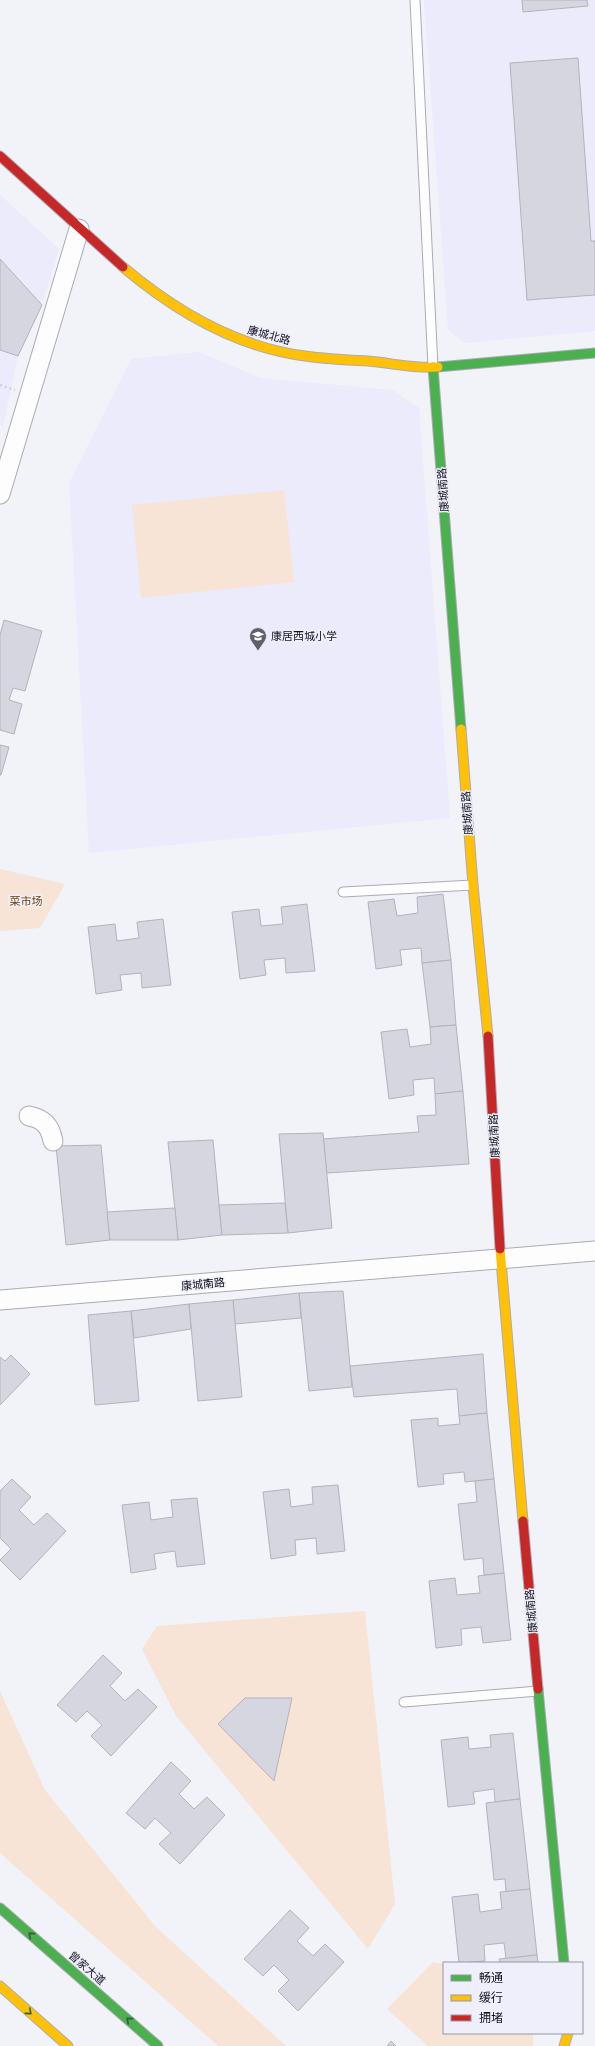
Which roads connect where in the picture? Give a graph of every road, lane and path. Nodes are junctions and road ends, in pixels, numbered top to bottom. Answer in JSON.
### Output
{"nodes":[{"id":1,"x":415,"y":0,"type":"edge"},
{"id":2,"x":0,"y":156,"type":"edge"},
{"id":3,"x":78,"y":229,"type":"junction"},
{"id":4,"x":595,"y":353,"type":"edge"},
{"id":5,"x":433,"y":367,"type":"junction"},
{"id":6,"x":0,"y":494,"type":"edge"},
{"id":7,"x":473,"y":885,"type":"junction"},
{"id":8,"x":343,"y":892,"type":"dead end"},
{"id":9,"x":29,"y":1116,"type":"dead end"},
{"id":10,"x":53,"y":1141,"type":"dead end"},
{"id":11,"x":595,"y":1251,"type":"edge"},
{"id":12,"x":501,"y":1259,"type":"junction"},
{"id":13,"x":0,"y":1300,"type":"edge"},
{"id":14,"x":538,"y":1691,"type":"junction"},
{"id":15,"x":404,"y":1702,"type":"dead end"},
{"id":16,"x":0,"y":1908,"type":"edge"},
{"id":17,"x":564,"y":1962,"type":"edge"},
{"id":18,"x":0,"y":1986,"type":"edge"},
{"id":19,"x":568,"y":2034,"type":"edge"},
{"id":20,"x":68,"y":2046,"type":"edge"},
{"id":21,"x":158,"y":2046,"type":"edge"},
{"id":22,"x":564,"y":2046,"type":"edge"}],
"edges":[{"from":1,"to":5,"type":"lane"},
{"from":2,"to":3,"type":"main road","name":"康城北路"},
{"from":3,"to":5,"type":"main road","name":"康城北路"},
{"from":3,"to":6,"type":"street"},
{"from":4,"to":5,"type":"main road","name":"康城北路"},
{"from":5,"to":7,"type":"main road","name":"康城南路"},
{"from":7,"to":8,"type":"lane"},
{"from":7,"to":12,"type":"main road","name":"康城南路"},
{"from":9,"to":10,"type":"street"},
{"from":11,"to":12,"type":"street"},
{"from":12,"to":13,"type":"street","name":"康城南路"},
{"from":12,"to":14,"type":"main road","name":"康城南路"},
{"from":14,"to":15,"type":"lane"},
{"from":14,"to":17,"type":"main road","name":"康城南路"},
{"from":21,"to":16,"type":"main road","name":"曾家大道","one_way":true},
{"from":18,"to":20,"type":"main road","one_way":true},
{"from":19,"to":22,"type":"main road"}]}
